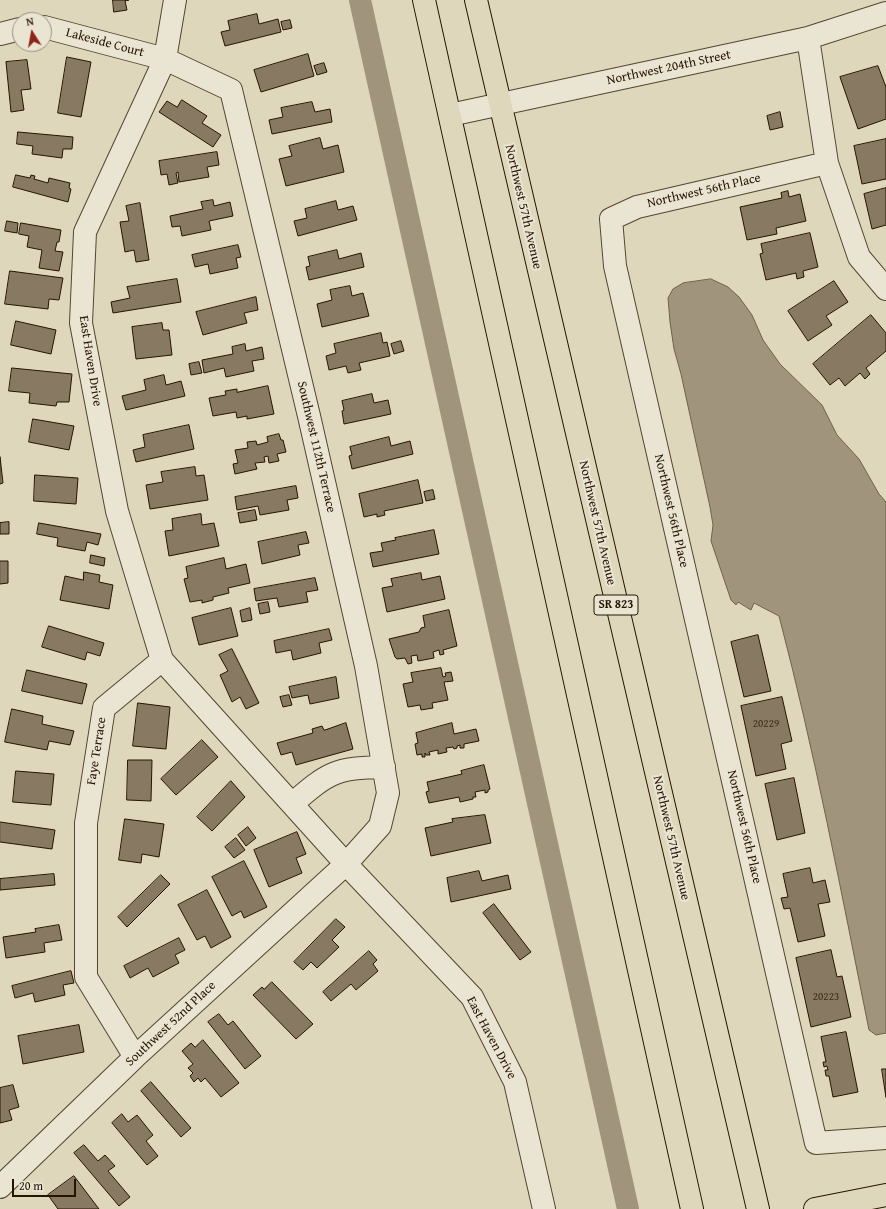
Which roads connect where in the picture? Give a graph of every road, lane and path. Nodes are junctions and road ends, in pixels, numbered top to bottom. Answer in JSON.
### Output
{"nodes":[{"id":1,"x":175,"y":0,"type":"edge"},
{"id":2,"x":424,"y":0,"type":"edge"},
{"id":3,"x":476,"y":0,"type":"edge"},
{"id":4,"x":886,"y":13,"type":"edge"},
{"id":5,"x":52,"y":29,"type":"edge"},
{"id":6,"x":12,"y":31,"type":"edge"},
{"id":7,"x":0,"y":34,"type":"edge"},
{"id":8,"x":808,"y":38,"type":"junction"},
{"id":9,"x":165,"y":59,"type":"junction"},
{"id":10,"x":499,"y":104,"type":"junction"},
{"id":11,"x":450,"y":115,"type":"junction"},
{"id":12,"x":827,"y":163,"type":"junction"},
{"id":13,"x":886,"y":290,"type":"edge"},
{"id":14,"x":162,"y":660,"type":"junction"},
{"id":15,"x":384,"y":767,"type":"junction"},
{"id":16,"x":292,"y":804,"type":"junction"},
{"id":17,"x":346,"y":864,"type":"junction"},
{"id":18,"x":135,"y":1057,"type":"junction"},
{"id":19,"x":886,"y":1138,"type":"edge"},
{"id":20,"x":0,"y":1187,"type":"edge"},
{"id":21,"x":886,"y":1196,"type":"edge"},
{"id":22,"x":544,"y":1209,"type":"edge"},
{"id":23,"x":692,"y":1209,"type":"edge"},
{"id":24,"x":758,"y":1209,"type":"edge"},
{"id":25,"x":815,"y":1209,"type":"edge"}],
"edges":[{"from":1,"to":9,"type":"street","name":"East Haven Drive"},
{"from":2,"to":11,"type":"main road"},
{"from":3,"to":10,"type":"main road","name":"Northwest 57th Avenue","number":"SR 823"},
{"from":4,"to":8,"type":"street","name":"Northwest 204th Street"},
{"from":5,"to":9,"type":"street","name":"Lakeside Court"},
{"from":6,"to":7,"type":"street"},
{"from":8,"to":10,"type":"street","name":"Northwest 204th Street"},
{"from":8,"to":12,"type":"street"},
{"from":9,"to":14,"type":"street","name":"East Haven Drive"},
{"from":9,"to":15,"type":"street","name":"Southwest 112th Terrace"},
{"from":10,"to":11,"type":"street","name":"Northwest 204th Street"},
{"from":10,"to":24,"type":"main road","name":"Northwest 57th Avenue","number":"SR 823"},
{"from":11,"to":23,"type":"main road"},
{"from":12,"to":13,"type":"street"},
{"from":12,"to":19,"type":"street","name":"Northwest 56th Place"},
{"from":14,"to":16,"type":"street"},
{"from":14,"to":18,"type":"street","name":"Faye Terrace"},
{"from":15,"to":16,"type":"street"},
{"from":15,"to":17,"type":"street","name":"Southwest 112th Terrace"},
{"from":16,"to":17,"type":"street"},
{"from":17,"to":18,"type":"street","name":"Southwest 52nd Place"},
{"from":17,"to":22,"type":"street","name":"East Haven Drive"},
{"from":18,"to":20,"type":"street","name":"Southwest 52nd Place"},
{"from":21,"to":25,"type":"main road"}]}
